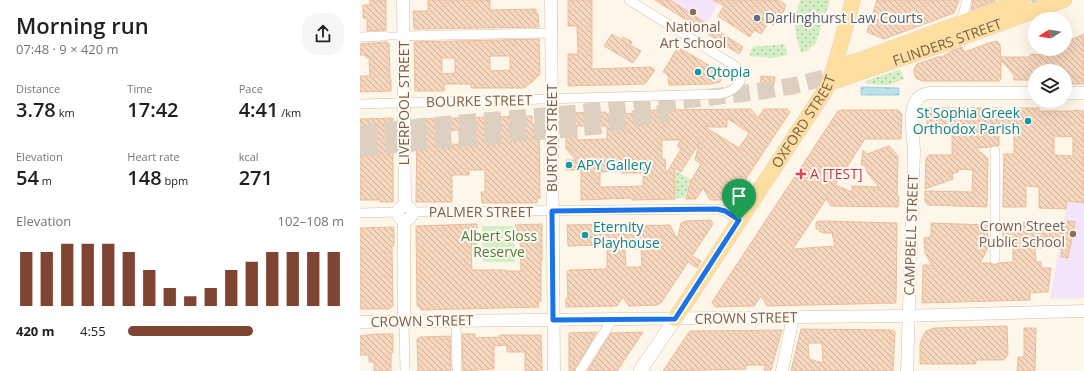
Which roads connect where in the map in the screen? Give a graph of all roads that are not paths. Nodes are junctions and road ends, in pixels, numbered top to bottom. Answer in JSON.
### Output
{"nodes":[{"id":1,"x":403,"y":0,"type":"edge"},
{"id":2,"x":551,"y":0,"type":"edge"},
{"id":3,"x":629,"y":0,"type":"edge"},
{"id":4,"x":853,"y":0,"type":"edge"},
{"id":5,"x":967,"y":0,"type":"edge"},
{"id":6,"x":1023,"y":0,"type":"edge"},
{"id":7,"x":1064,"y":0,"type":"edge"},
{"id":8,"x":961,"y":22,"type":"junction"},
{"id":9,"x":551,"y":33,"type":"junction"},
{"id":10,"x":385,"y":36,"type":"joint"},
{"id":11,"x":403,"y":36,"type":"junction"},
{"id":12,"x":360,"y":37,"type":"edge"},
{"id":13,"x":834,"y":68,"type":"junction"},
{"id":14,"x":829,"y":83,"type":"junction"},
{"id":15,"x":1072,"y":92,"type":"edge"},
{"id":16,"x":1028,"y":93,"type":"edge"},
{"id":17,"x":1084,"y":93,"type":"edge"},
{"id":18,"x":551,"y":98,"type":"junction"},
{"id":19,"x":404,"y":102,"type":"junction"},
{"id":20,"x":360,"y":104,"type":"edge"},
{"id":21,"x":995,"y":151,"type":"dead end"},
{"id":22,"x":552,"y":211,"type":"junction"},
{"id":23,"x":405,"y":212,"type":"junction"},
{"id":24,"x":360,"y":213,"type":"edge"},
{"id":25,"x":739,"y":220,"type":"junction"},
{"id":26,"x":995,"y":259,"type":"dead end"},
{"id":27,"x":1084,"y":311,"type":"edge"},
{"id":28,"x":909,"y":316,"type":"junction"},
{"id":29,"x":793,"y":317,"type":"junction"},
{"id":30,"x":675,"y":319,"type":"junction"},
{"id":31,"x":456,"y":320,"type":"junction"},
{"id":32,"x":553,"y":320,"type":"junction"},
{"id":33,"x":612,"y":320,"type":"junction"},
{"id":34,"x":404,"y":321,"type":"junction"},
{"id":35,"x":360,"y":322,"type":"edge"},
{"id":36,"x":405,"y":371,"type":"edge"},
{"id":37,"x":457,"y":371,"type":"edge"},
{"id":38,"x":554,"y":371,"type":"edge"},
{"id":39,"x":580,"y":371,"type":"edge"},
{"id":40,"x":640,"y":371,"type":"edge"},
{"id":41,"x":782,"y":371,"type":"edge"},
{"id":42,"x":907,"y":371,"type":"edge"}],
"edges":[{"from":1,"to":11,"type":"street","name":"LIVERPOOL STREET"},
{"from":2,"to":9,"type":"street","name":"BURTON STREET"},
{"from":3,"to":18,"type":"street","name":"BOURKE STREET"},
{"from":4,"to":13,"type":"main road","name":"OXFORD STREET"},
{"from":5,"to":8,"type":"street"},
{"from":6,"to":8,"type":"main road","name":"FLINDERS STREET"},
{"from":7,"to":14,"type":"main road","name":"FLINDERS STREET"},
{"from":8,"to":13,"type":"main road","name":"FLINDERS STREET"},
{"from":9,"to":11,"type":"street"},
{"from":9,"to":18,"type":"street","name":"BURTON STREET"},
{"from":10,"to":11,"type":"street"},
{"from":10,"to":12,"type":"street"},
{"from":11,"to":19,"type":"street","name":"LIVERPOOL STREET"},
{"from":13,"to":14,"type":"main road","name":"OXFORD STREET"},
{"from":14,"to":25,"type":"main road","name":"OXFORD STREET"},
{"from":15,"to":17,"type":"street"},
{"from":16,"to":28,"type":"street","name":"CAMPBELL STREET"},
{"from":18,"to":19,"type":"street","name":"BOURKE STREET"},
{"from":18,"to":22,"type":"street","name":"BURTON STREET"},
{"from":19,"to":20,"type":"street","name":"BOURKE STREET"},
{"from":19,"to":23,"type":"street","name":"LIVERPOOL STREET"},
{"from":21,"to":26,"type":"street"},
{"from":22,"to":23,"type":"street","name":"PALMER STREET"},
{"from":22,"to":25,"type":"street","name":"PALMER STREET"},
{"from":22,"to":32,"type":"street","name":"BURTON STREET"},
{"from":23,"to":24,"type":"street","name":"PALMER STREET"},
{"from":23,"to":34,"type":"street","name":"LIVERPOOL STREET"},
{"from":25,"to":30,"type":"main road","name":"OXFORD STREET"},
{"from":27,"to":28,"type":"street","name":"CROWN STREET"},
{"from":28,"to":29,"type":"street","name":"CROWN STREET"},
{"from":28,"to":42,"type":"street","name":"CAMPBELL STREET"},
{"from":29,"to":30,"type":"street","name":"CROWN STREET"},
{"from":29,"to":41,"type":"street"},
{"from":30,"to":33,"type":"street","name":"CROWN STREET"},
{"from":30,"to":40,"type":"main road","name":"OXFORD STREET"},
{"from":31,"to":32,"type":"street","name":"CROWN STREET"},
{"from":31,"to":34,"type":"street","name":"CROWN STREET"},
{"from":31,"to":37,"type":"street"},
{"from":32,"to":33,"type":"street","name":"CROWN STREET"},
{"from":32,"to":38,"type":"street","name":"BURTON STREET"},
{"from":33,"to":39,"type":"street"},
{"from":34,"to":35,"type":"street","name":"CROWN STREET"},
{"from":34,"to":36,"type":"street","name":"LIVERPOOL STREET"}]}
